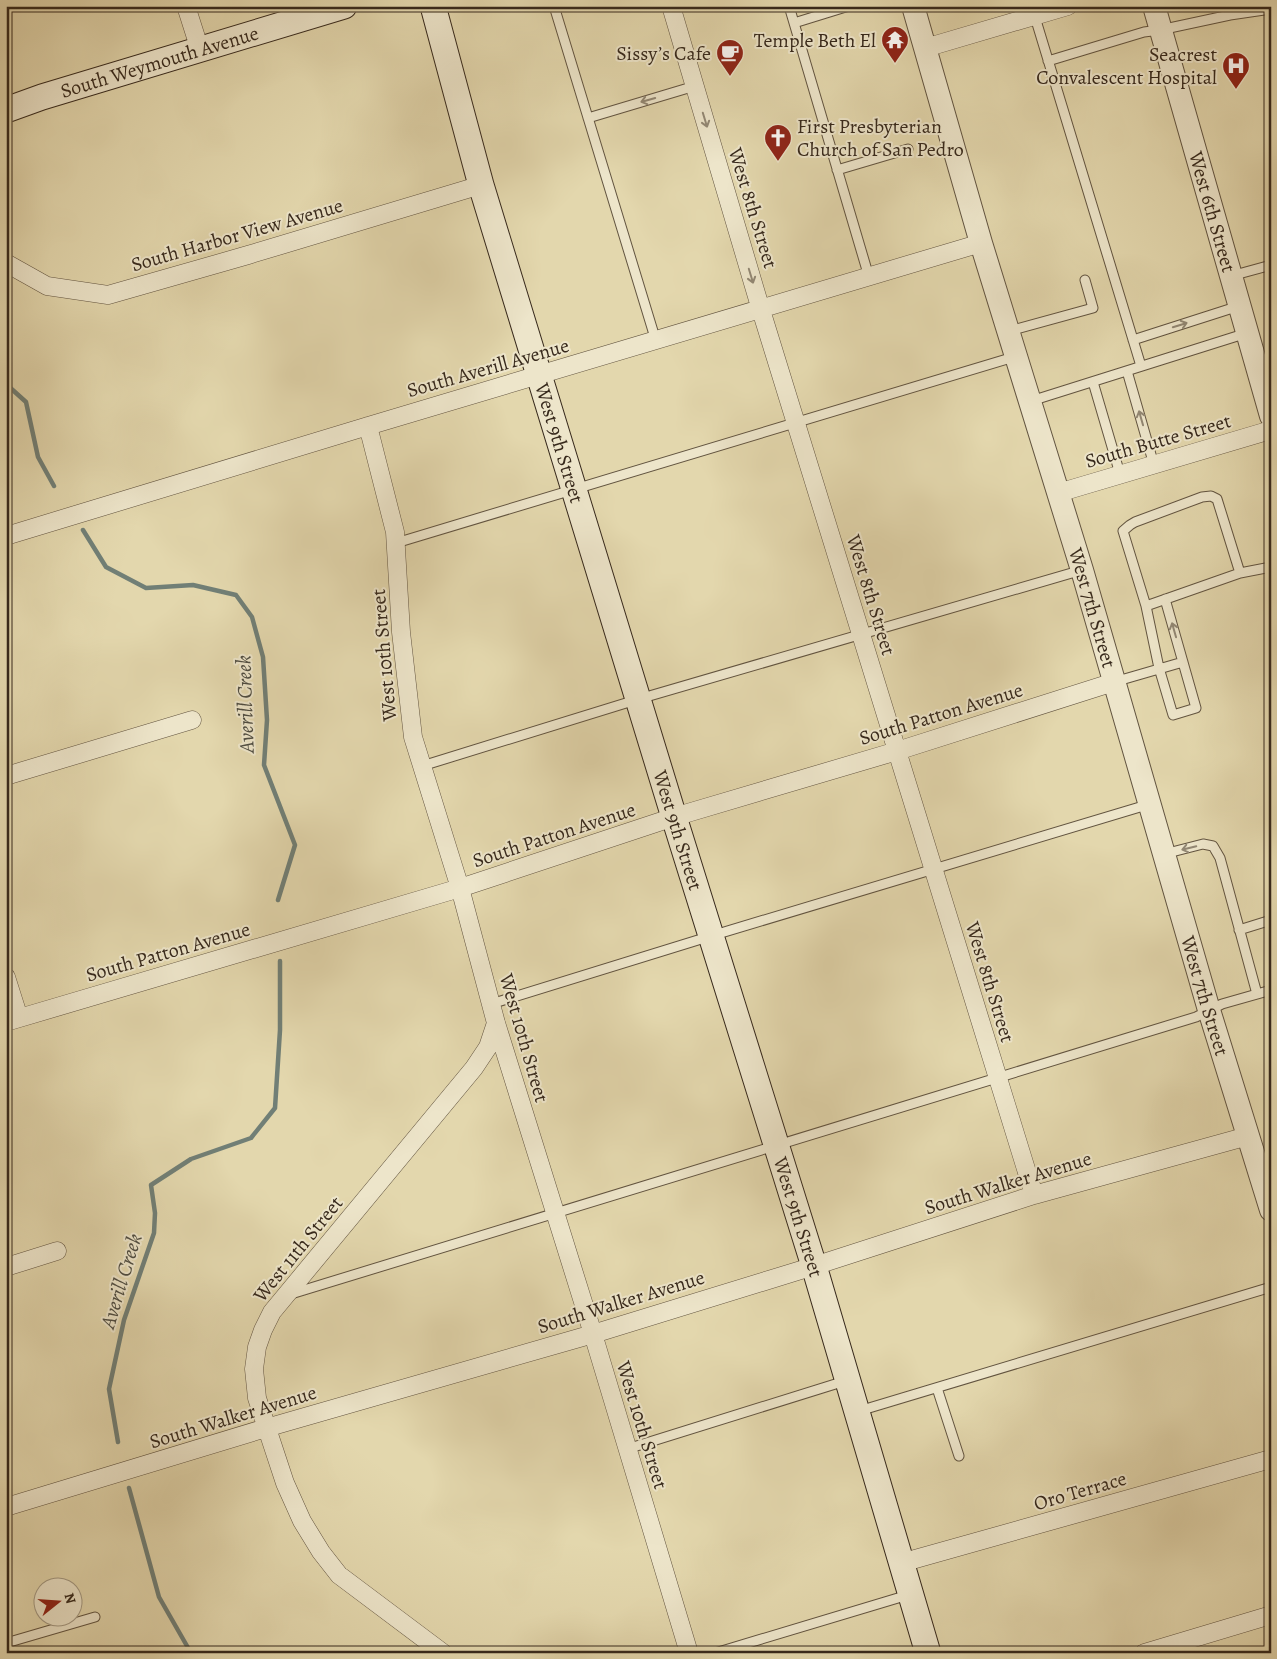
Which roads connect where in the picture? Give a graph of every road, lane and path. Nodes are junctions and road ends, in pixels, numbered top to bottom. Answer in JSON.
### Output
{"nodes":[{"id":1,"x":186,"y":6,"type":"edge"},
{"id":2,"x":344,"y":6,"type":"edge"},
{"id":3,"x":432,"y":6,"type":"edge"},
{"id":4,"x":554,"y":6,"type":"edge"},
{"id":5,"x":671,"y":6,"type":"edge"},
{"id":6,"x":789,"y":6,"type":"edge"},
{"id":7,"x":849,"y":6,"type":"edge"},
{"id":8,"x":913,"y":6,"type":"edge"},
{"id":9,"x":1068,"y":6,"type":"edge"},
{"id":10,"x":1154,"y":6,"type":"edge"},
{"id":11,"x":1271,"y":9,"type":"edge"},
{"id":12,"x":1035,"y":17,"type":"junction"},
{"id":13,"x":794,"y":23,"type":"junction"},
{"id":14,"x":1160,"y":30,"type":"junction"},
{"id":15,"x":925,"y":48,"type":"junction"},
{"id":16,"x":200,"y":50,"type":"junction"},
{"id":17,"x":1048,"y":61,"type":"junction"},
{"id":18,"x":695,"y":86,"type":"junction"},
{"id":19,"x":6,"y":110,"type":"edge"},
{"id":20,"x":588,"y":118,"type":"junction"},
{"id":21,"x":908,"y":150,"type":"dead end"},
{"id":22,"x":837,"y":170,"type":"junction"},
{"id":23,"x":481,"y":185,"type":"junction"},
{"id":24,"x":981,"y":243,"type":"junction"},
{"id":25,"x":6,"y":263,"type":"edge"},
{"id":26,"x":1271,"y":266,"type":"edge"},
{"id":27,"x":1231,"y":276,"type":"junction"},
{"id":28,"x":869,"y":277,"type":"junction"},
{"id":29,"x":1085,"y":280,"type":"dead end"},
{"id":30,"x":1240,"y":306,"type":"junction"},
{"id":31,"x":761,"y":310,"type":"junction"},
{"id":32,"x":1009,"y":331,"type":"junction"},
{"id":33,"x":1247,"y":333,"type":"junction"},
{"id":34,"x":1133,"y":340,"type":"junction"},
{"id":35,"x":656,"y":341,"type":"junction"},
{"id":36,"x":1017,"y":356,"type":"junction"},
{"id":37,"x":1141,"y":366,"type":"junction"},
{"id":38,"x":1127,"y":371,"type":"junction"},
{"id":39,"x":540,"y":375,"type":"junction"},
{"id":40,"x":1093,"y":382,"type":"junction"},
{"id":41,"x":1031,"y":401,"type":"junction"},
{"id":42,"x":1271,"y":416,"type":"edge"},
{"id":43,"x":796,"y":422,"type":"junction"},
{"id":44,"x":368,"y":426,"type":"junction"},
{"id":45,"x":1271,"y":430,"type":"edge"},
{"id":46,"x":1154,"y":465,"type":"junction"},
{"id":47,"x":1120,"y":474,"type":"junction"},
{"id":48,"x":574,"y":489,"type":"junction"},
{"id":49,"x":1058,"y":493,"type":"junction"},
{"id":50,"x":6,"y":536,"type":"edge"},
{"id":51,"x":396,"y":543,"type":"junction"},
{"id":52,"x":1271,"y":567,"type":"edge"},
{"id":53,"x":1082,"y":570,"type":"junction"},
{"id":54,"x":1240,"y":573,"type":"junction"},
{"id":55,"x":1165,"y":599,"type":"junction"},
{"id":56,"x":1146,"y":606,"type":"junction"},
{"id":57,"x":861,"y":634,"type":"junction"},
{"id":58,"x":1183,"y":662,"type":"junction"},
{"id":59,"x":1159,"y":668,"type":"junction"},
{"id":60,"x":1114,"y":682,"type":"junction"},
{"id":61,"x":639,"y":699,"type":"junction"},
{"id":62,"x":192,"y":720,"type":"dead end"},
{"id":63,"x":897,"y":751,"type":"junction"},
{"id":64,"x":422,"y":766,"type":"junction"},
{"id":65,"x":6,"y":776,"type":"edge"},
{"id":66,"x":1150,"y":804,"type":"junction"},
{"id":67,"x":674,"y":817,"type":"junction"},
{"id":68,"x":1164,"y":854,"type":"junction"},
{"id":69,"x":933,"y":869,"type":"junction"},
{"id":70,"x":460,"y":888,"type":"junction"},
{"id":71,"x":1271,"y":920,"type":"edge"},
{"id":72,"x":1239,"y":930,"type":"junction"},
{"id":73,"x":712,"y":936,"type":"junction"},
{"id":74,"x":6,"y":977,"type":"edge"},
{"id":75,"x":1271,"y":990,"type":"edge"},
{"id":76,"x":1257,"y":994,"type":"junction"},
{"id":77,"x":491,"y":1004,"type":"junction"},
{"id":78,"x":1209,"y":1010,"type":"junction"},
{"id":79,"x":12,"y":1020,"type":"edge"},
{"id":80,"x":496,"y":1024,"type":"junction"},
{"id":81,"x":998,"y":1078,"type":"junction"},
{"id":82,"x":1248,"y":1136,"type":"junction"},
{"id":83,"x":776,"y":1145,"type":"junction"},
{"id":84,"x":1034,"y":1195,"type":"junction"},
{"id":85,"x":1271,"y":1210,"type":"edge"},
{"id":86,"x":555,"y":1212,"type":"junction"},
{"id":87,"x":57,"y":1251,"type":"dead end"},
{"id":88,"x":814,"y":1266,"type":"junction"},
{"id":89,"x":6,"y":1267,"type":"edge"},
{"id":90,"x":1271,"y":1287,"type":"edge"},
{"id":91,"x":286,"y":1296,"type":"junction"},
{"id":92,"x":592,"y":1334,"type":"junction"},
{"id":93,"x":848,"y":1381,"type":"junction"},
{"id":94,"x":937,"y":1388,"type":"junction"},
{"id":95,"x":857,"y":1412,"type":"junction"},
{"id":96,"x":266,"y":1428,"type":"junction"},
{"id":97,"x":627,"y":1449,"type":"junction"},
{"id":98,"x":958,"y":1456,"type":"dead end"},
{"id":99,"x":1271,"y":1459,"type":"edge"},
{"id":100,"x":6,"y":1507,"type":"edge"},
{"id":101,"x":901,"y":1563,"type":"junction"},
{"id":102,"x":911,"y":1594,"type":"junction"},
{"id":103,"x":1271,"y":1615,"type":"edge"},
{"id":104,"x":95,"y":1618,"type":"dead end"},
{"id":105,"x":6,"y":1643,"type":"edge"},
{"id":106,"x":1166,"y":1650,"type":"edge"},
{"id":107,"x":442,"y":1653,"type":"edge"},
{"id":108,"x":689,"y":1653,"type":"edge"},
{"id":109,"x":715,"y":1653,"type":"edge"},
{"id":110,"x":928,"y":1653,"type":"edge"},
{"id":111,"x":1144,"y":1653,"type":"edge"}],
"edges":[{"from":1,"to":16,"type":"street"},
{"from":2,"to":16,"type":"main road","name":"South Weymouth Avenue"},
{"from":3,"to":23,"type":"main road","name":"West 9th Street"},
{"from":4,"to":20,"type":"lane"},
{"from":5,"to":18,"type":"street","name":"West 8th Street"},
{"from":6,"to":13,"type":"lane"},
{"from":7,"to":13,"type":"lane"},
{"from":8,"to":15,"type":"street","name":"West 7th Street"},
{"from":9,"to":12,"type":"street"},
{"from":10,"to":14,"type":"street","name":"West 6th Street"},
{"from":11,"to":14,"type":"lane"},
{"from":12,"to":15,"type":"street"},
{"from":12,"to":17,"type":"lane"},
{"from":13,"to":22,"type":"lane"},
{"from":14,"to":17,"type":"lane"},
{"from":14,"to":27,"type":"street","name":"West 6th Street"},
{"from":15,"to":24,"type":"street","name":"West 7th Street"},
{"from":16,"to":19,"type":"main road","name":"South Weymouth Avenue"},
{"from":17,"to":34,"type":"lane"},
{"from":18,"to":20,"type":"lane","one_way":true},
{"from":18,"to":31,"type":"street","name":"West 8th Street","one_way":true},
{"from":20,"to":35,"type":"lane"},
{"from":21,"to":22,"type":"lane"},
{"from":22,"to":28,"type":"lane"},
{"from":23,"to":25,"type":"street","name":"South Harbor View Avenue"},
{"from":23,"to":39,"type":"main road","name":"West 9th Street"},
{"from":24,"to":28,"type":"street","name":"South Averill Avenue"},
{"from":24,"to":32,"type":"street","name":"West 7th Street"},
{"from":26,"to":27,"type":"lane"},
{"from":27,"to":30,"type":"street","name":"West 6th Street"},
{"from":28,"to":31,"type":"street","name":"South Averill Avenue"},
{"from":29,"to":32,"type":"lane"},
{"from":30,"to":33,"type":"street","name":"West 6th Street"},
{"from":34,"to":30,"type":"lane","one_way":true},
{"from":31,"to":35,"type":"street","name":"South Averill Avenue"},
{"from":31,"to":43,"type":"street","name":"West 8th Street"},
{"from":32,"to":36,"type":"street","name":"West 7th Street"},
{"from":33,"to":37,"type":"lane"},
{"from":33,"to":42,"type":"street","name":"West 6th Street"},
{"from":34,"to":37,"type":"lane"},
{"from":35,"to":39,"type":"street","name":"South Averill Avenue"},
{"from":36,"to":41,"type":"street","name":"West 7th Street"},
{"from":36,"to":43,"type":"lane"},
{"from":37,"to":38,"type":"lane"},
{"from":38,"to":40,"type":"lane"},
{"from":46,"to":38,"type":"lane","one_way":true},
{"from":39,"to":44,"type":"street","name":"South Averill Avenue"},
{"from":39,"to":48,"type":"main road","name":"West 9th Street"},
{"from":40,"to":41,"type":"lane"},
{"from":40,"to":47,"type":"lane"},
{"from":41,"to":49,"type":"street","name":"West 7th Street"},
{"from":43,"to":48,"type":"lane"},
{"from":43,"to":57,"type":"street","name":"West 8th Street"},
{"from":44,"to":50,"type":"street","name":"South Averill Avenue"},
{"from":44,"to":51,"type":"street","name":"West 10th Street"},
{"from":45,"to":46,"type":"street","name":"South Butte Street"},
{"from":46,"to":47,"type":"street","name":"South Butte Street"},
{"from":47,"to":49,"type":"street","name":"South Butte Street"},
{"from":48,"to":51,"type":"lane"},
{"from":48,"to":61,"type":"main road","name":"West 9th Street"},
{"from":49,"to":53,"type":"street","name":"West 7th Street"},
{"from":51,"to":64,"type":"street","name":"West 10th Street"},
{"from":52,"to":54,"type":"lane"},
{"from":53,"to":57,"type":"lane"},
{"from":53,"to":60,"type":"street","name":"West 7th Street"},
{"from":54,"to":55,"type":"lane"},
{"from":54,"to":56,"type":"lane"},
{"from":55,"to":56,"type":"lane"},
{"from":58,"to":55,"type":"lane","one_way":true},
{"from":56,"to":59,"type":"lane"},
{"from":57,"to":61,"type":"lane"},
{"from":57,"to":63,"type":"street","name":"West 8th Street"},
{"from":58,"to":59,"type":"lane"},
{"from":58,"to":59,"type":"lane"},
{"from":59,"to":60,"type":"lane"},
{"from":60,"to":63,"type":"street","name":"South Patton Avenue"},
{"from":60,"to":66,"type":"street","name":"West 7th Street"},
{"from":61,"to":64,"type":"lane"},
{"from":61,"to":67,"type":"main road","name":"West 9th Street"},
{"from":62,"to":65,"type":"street"},
{"from":63,"to":67,"type":"street","name":"South Patton Avenue"},
{"from":63,"to":69,"type":"street","name":"West 8th Street"},
{"from":64,"to":70,"type":"street","name":"West 10th Street"},
{"from":66,"to":68,"type":"street","name":"West 7th Street"},
{"from":66,"to":69,"type":"lane"},
{"from":67,"to":70,"type":"street","name":"South Patton Avenue"},
{"from":67,"to":73,"type":"main road","name":"West 9th Street"},
{"from":72,"to":68,"type":"lane","one_way":true},
{"from":68,"to":78,"type":"street","name":"West 7th Street"},
{"from":69,"to":73,"type":"lane"},
{"from":69,"to":81,"type":"street","name":"West 8th Street"},
{"from":70,"to":77,"type":"street","name":"West 10th Street"},
{"from":70,"to":79,"type":"street","name":"South Patton Avenue"},
{"from":71,"to":72,"type":"lane"},
{"from":72,"to":76,"type":"lane"},
{"from":73,"to":77,"type":"lane"},
{"from":73,"to":83,"type":"main road","name":"West 9th Street"},
{"from":74,"to":79,"type":"street"},
{"from":75,"to":76,"type":"lane"},
{"from":76,"to":78,"type":"lane"},
{"from":77,"to":80,"type":"street","name":"West 10th Street"},
{"from":78,"to":81,"type":"lane"},
{"from":78,"to":82,"type":"street","name":"West 7th Street"},
{"from":80,"to":86,"type":"street","name":"West 10th Street"},
{"from":80,"to":91,"type":"street","name":"West 11th Street"},
{"from":81,"to":83,"type":"lane"},
{"from":81,"to":84,"type":"street","name":"West 8th Street"},
{"from":82,"to":84,"type":"street","name":"South Walker Avenue"},
{"from":82,"to":85,"type":"street","name":"West 7th Street"},
{"from":83,"to":86,"type":"lane"},
{"from":83,"to":88,"type":"main road","name":"West 9th Street"},
{"from":84,"to":88,"type":"street","name":"South Walker Avenue"},
{"from":86,"to":91,"type":"lane"},
{"from":86,"to":92,"type":"street","name":"West 10th Street"},
{"from":87,"to":89,"type":"street"},
{"from":88,"to":92,"type":"street","name":"South Walker Avenue"},
{"from":88,"to":93,"type":"main road","name":"West 9th Street"},
{"from":90,"to":94,"type":"lane"},
{"from":91,"to":96,"type":"street","name":"West 11th Street"},
{"from":92,"to":96,"type":"street","name":"South Walker Avenue"},
{"from":92,"to":97,"type":"street","name":"West 10th Street"},
{"from":93,"to":95,"type":"main road","name":"West 9th Street"},
{"from":93,"to":97,"type":"lane"},
{"from":94,"to":95,"type":"lane"},
{"from":94,"to":98,"type":"lane"},
{"from":95,"to":101,"type":"main road","name":"West 9th Street"},
{"from":96,"to":100,"type":"street","name":"South Walker Avenue"},
{"from":96,"to":107,"type":"street","name":"West 11th Street"},
{"from":97,"to":108,"type":"street","name":"West 10th Street"},
{"from":99,"to":101,"type":"street","name":"Oro Terrace"},
{"from":101,"to":102,"type":"main road","name":"West 9th Street"},
{"from":102,"to":109,"type":"lane"},
{"from":102,"to":110,"type":"main road","name":"West 9th Street"},
{"from":103,"to":106,"type":"street"},
{"from":104,"to":105,"type":"lane"},
{"from":106,"to":111,"type":"street"}]}
